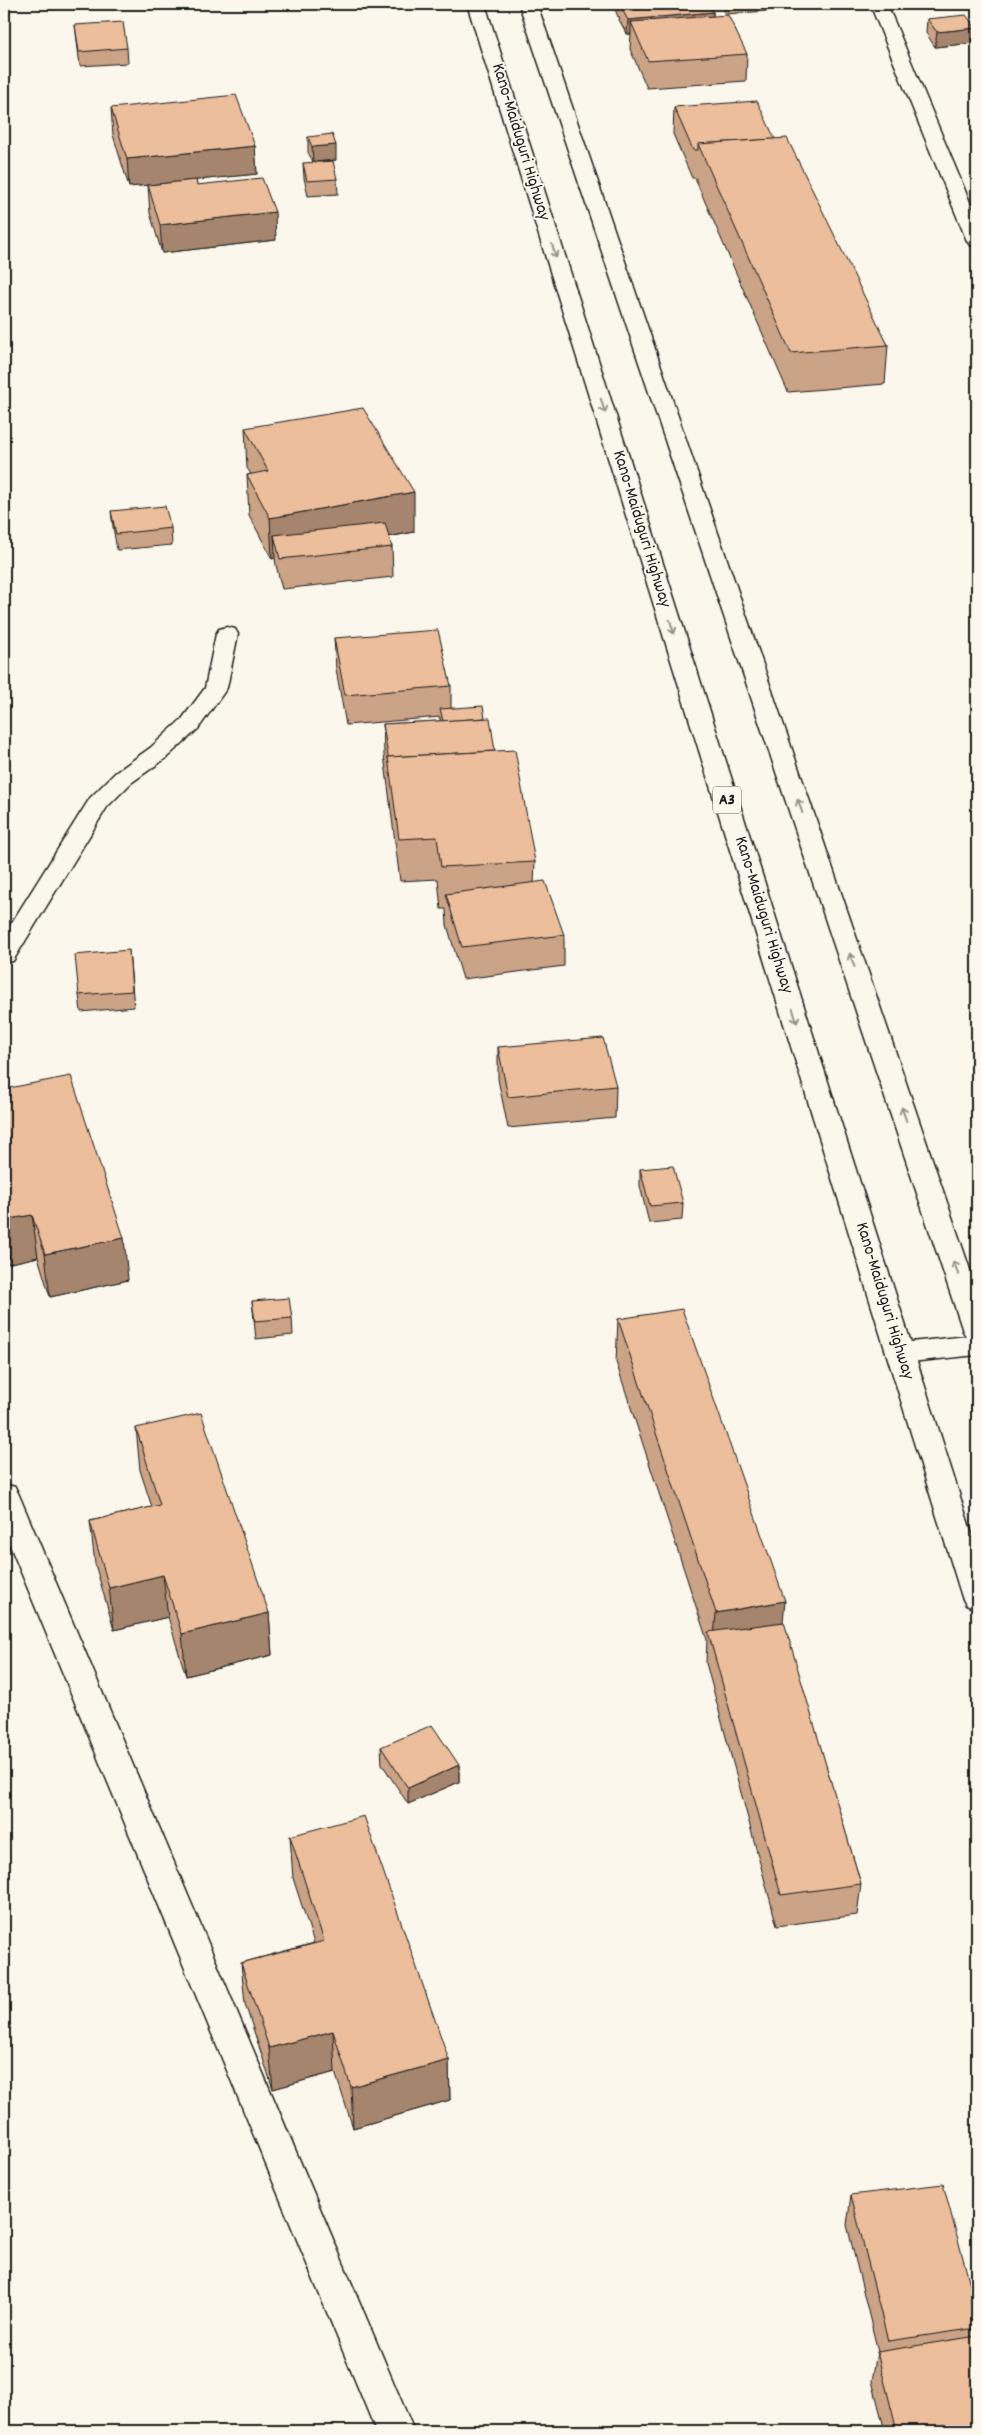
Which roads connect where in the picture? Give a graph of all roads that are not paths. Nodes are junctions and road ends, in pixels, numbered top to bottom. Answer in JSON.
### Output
{"nodes":[{"id":1,"x":476,"y":4,"type":"edge"},
{"id":2,"x":528,"y":4,"type":"edge"},
{"id":3,"x":878,"y":4,"type":"edge"},
{"id":4,"x":977,"y":240,"type":"edge"},
{"id":5,"x":227,"y":634,"type":"dead end"},
{"id":6,"x":4,"y":955,"type":"edge"},
{"id":7,"x":977,"y":1330,"type":"edge"},
{"id":8,"x":977,"y":1345,"type":"edge"},
{"id":9,"x":901,"y":1353,"type":"junction"},
{"id":10,"x":4,"y":1495,"type":"edge"},
{"id":11,"x":977,"y":1597,"type":"edge"},
{"id":12,"x":395,"y":2431,"type":"edge"}],
"edges":[{"from":1,"to":9,"type":"main road","name":"Kano-Maiduguri Highway","number":"A3","one_way":true},
{"from":7,"to":2,"type":"main road","one_way":true},
{"from":3,"to":4,"type":"main road"},
{"from":5,"to":6,"type":"main road"},
{"from":8,"to":9,"type":"main road"},
{"from":9,"to":11,"type":"main road","name":"Kano-Maiduguri Highway","number":"A3"},
{"from":10,"to":12,"type":"main road"}]}
